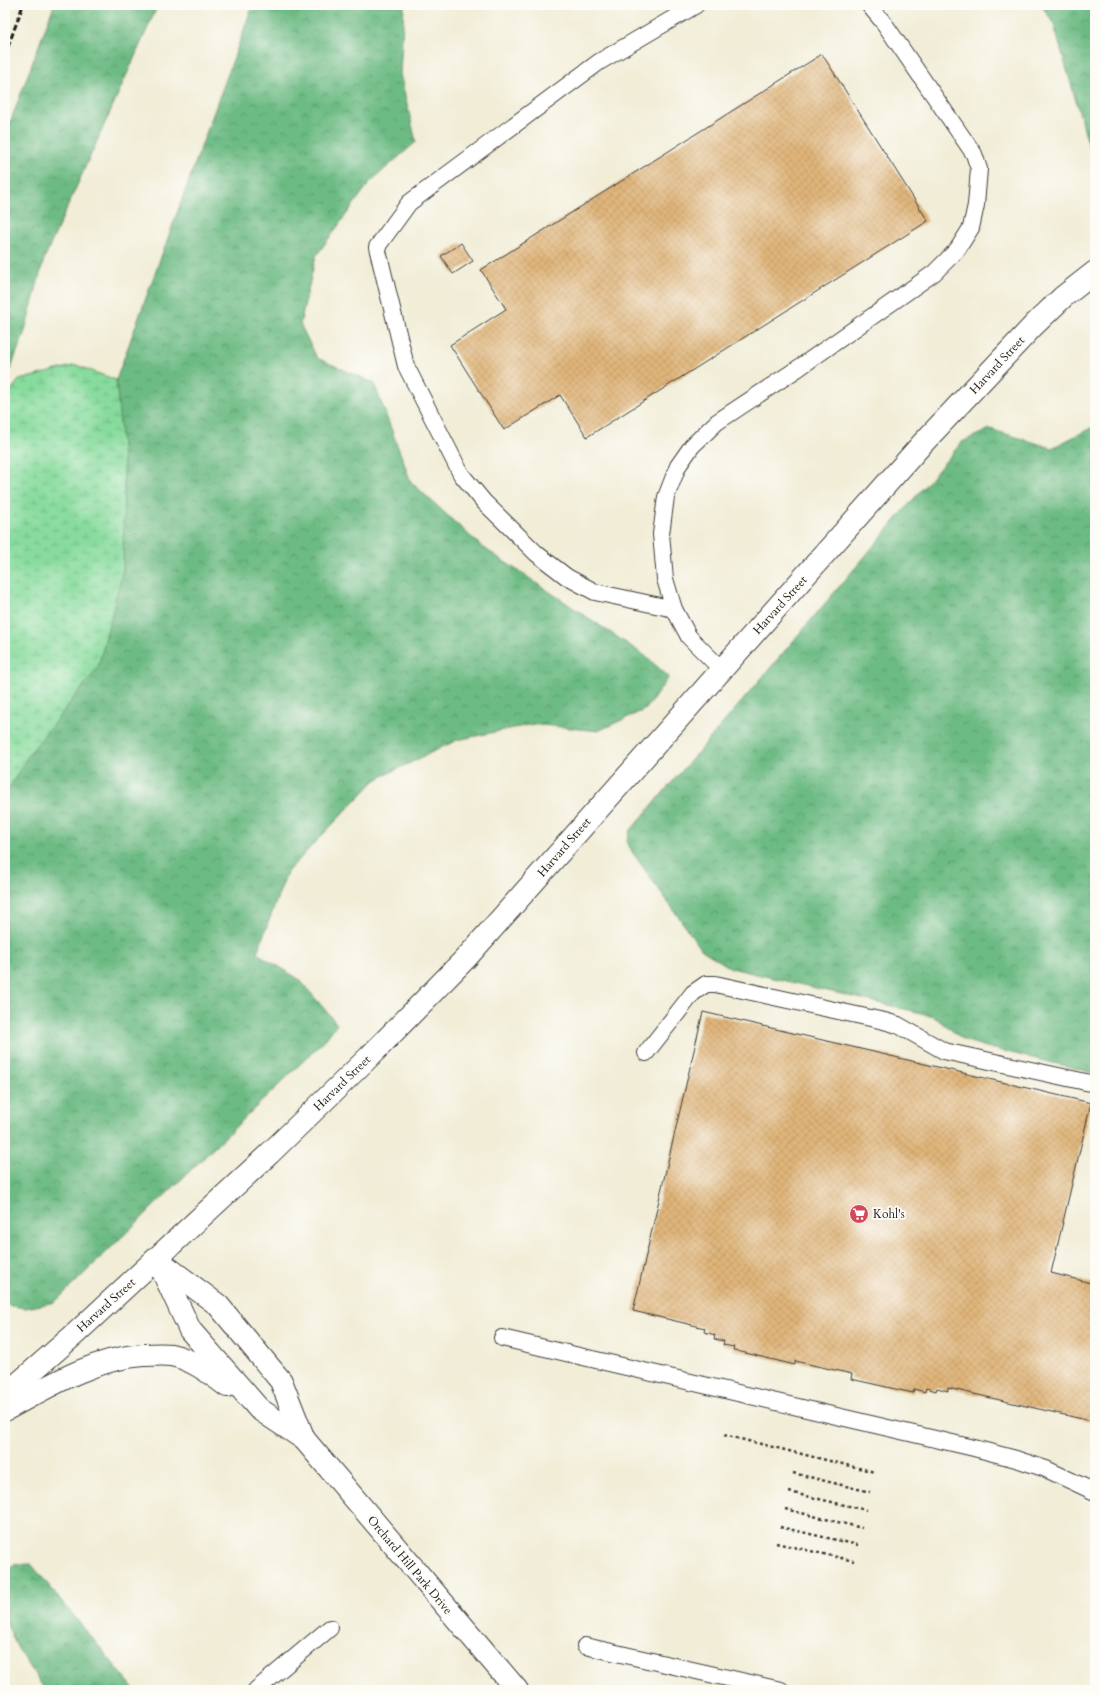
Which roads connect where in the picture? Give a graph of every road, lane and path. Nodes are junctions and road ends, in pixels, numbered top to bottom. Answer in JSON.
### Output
{"nodes":[{"id":1,"x":696,"y":5,"type":"edge"},
{"id":2,"x":869,"y":5,"type":"edge"},
{"id":3,"x":1095,"y":272,"type":"edge"},
{"id":4,"x":674,"y":609,"type":"junction"},
{"id":5,"x":722,"y":670,"type":"junction"},
{"id":6,"x":646,"y":1053,"type":"dead end"},
{"id":7,"x":1095,"y":1084,"type":"edge"},
{"id":8,"x":157,"y":1259,"type":"junction"},
{"id":9,"x":502,"y":1338,"type":"dead end"},
{"id":10,"x":5,"y":1395,"type":"edge"},
{"id":11,"x":258,"y":1409,"type":"junction"},
{"id":12,"x":5,"y":1410,"type":"edge"},
{"id":13,"x":724,"y":1435,"type":"dead end"},
{"id":14,"x":304,"y":1439,"type":"junction"},
{"id":15,"x":875,"y":1472,"type":"dead end"},
{"id":16,"x":793,"y":1474,"type":"dead end"},
{"id":17,"x":789,"y":1492,"type":"dead end"},
{"id":18,"x":870,"y":1492,"type":"dead end"},
{"id":19,"x":1095,"y":1492,"type":"edge"},
{"id":20,"x":785,"y":1509,"type":"dead end"},
{"id":21,"x":866,"y":1510,"type":"dead end"},
{"id":22,"x":780,"y":1527,"type":"dead end"},
{"id":23,"x":862,"y":1528,"type":"dead end"},
{"id":24,"x":776,"y":1543,"type":"dead end"},
{"id":25,"x":858,"y":1545,"type":"dead end"},
{"id":26,"x":854,"y":1561,"type":"dead end"},
{"id":27,"x":330,"y":1628,"type":"dead end"},
{"id":28,"x":585,"y":1646,"type":"dead end"},
{"id":29,"x":256,"y":1690,"type":"edge"},
{"id":30,"x":517,"y":1690,"type":"edge"},
{"id":31,"x":781,"y":1690,"type":"edge"}],
"edges":[{"from":1,"to":4,"type":"lane"},
{"from":2,"to":4,"type":"lane"},
{"from":3,"to":5,"type":"main road","name":"Harvard Street"},
{"from":4,"to":5,"type":"lane"},
{"from":5,"to":8,"type":"main road","name":"Harvard Street"},
{"from":6,"to":7,"type":"lane"},
{"from":8,"to":10,"type":"main road","name":"Harvard Street"},
{"from":8,"to":11,"type":"main road","name":"Orchard Hill Park Drive"},
{"from":8,"to":14,"type":"main road","name":"Orchard Hill Park Drive"},
{"from":9,"to":19,"type":"lane"},
{"from":11,"to":12,"type":"main road"},
{"from":11,"to":14,"type":"main road","name":"Orchard Hill Park Drive"},
{"from":13,"to":15,"type":"path"},
{"from":14,"to":30,"type":"main road","name":"Orchard Hill Park Drive"},
{"from":16,"to":18,"type":"path"},
{"from":17,"to":21,"type":"path"},
{"from":20,"to":23,"type":"path"},
{"from":22,"to":25,"type":"path"},
{"from":24,"to":26,"type":"path"},
{"from":27,"to":29,"type":"lane"},
{"from":28,"to":31,"type":"lane"}]}
